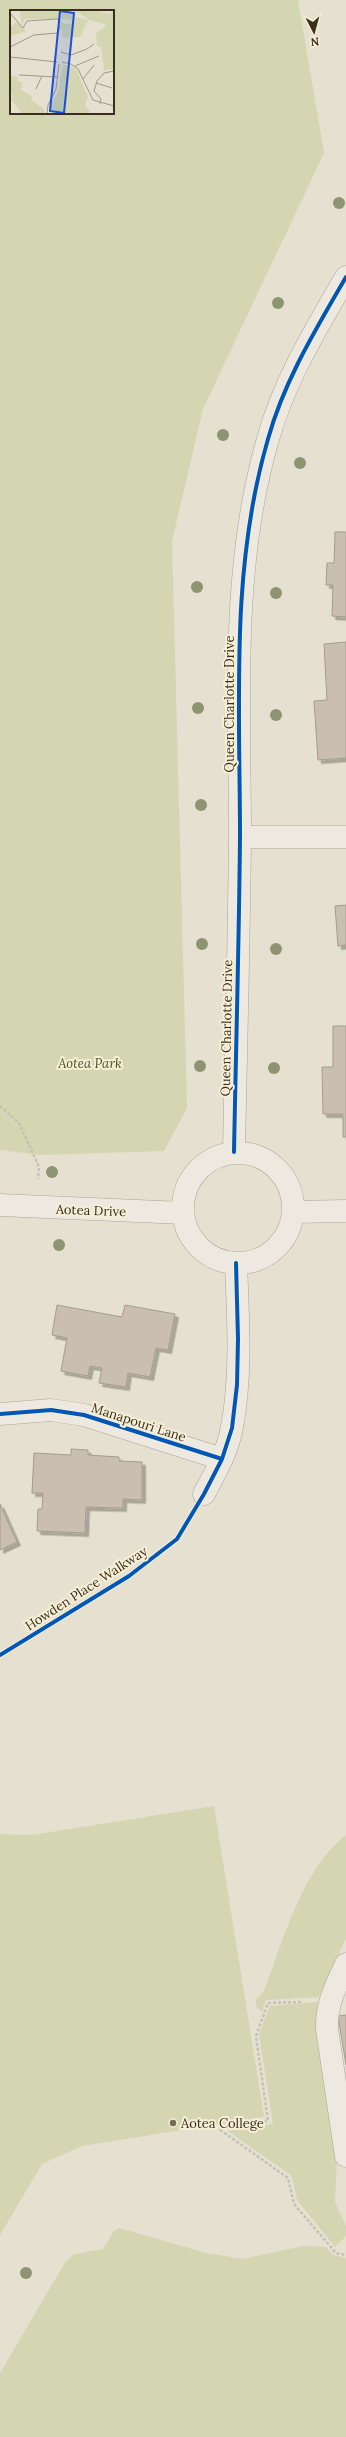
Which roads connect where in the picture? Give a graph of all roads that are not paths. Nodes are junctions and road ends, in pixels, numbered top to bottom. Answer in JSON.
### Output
{"nodes":[{"id":1,"x":346,"y":277,"type":"edge"},
{"id":2,"x":240,"y":837,"type":"junction"},
{"id":3,"x":346,"y":837,"type":"edge"},
{"id":4,"x":234,"y":1152,"type":"junction"},
{"id":5,"x":0,"y":1205,"type":"edge"},
{"id":6,"x":294,"y":1212,"type":"junction"},
{"id":7,"x":346,"y":1212,"type":"edge"},
{"id":8,"x":183,"y":1213,"type":"junction"},
{"id":9,"x":236,"y":1263,"type":"junction"},
{"id":10,"x":0,"y":1414,"type":"edge"},
{"id":11,"x":222,"y":1459,"type":"junction"},
{"id":12,"x":204,"y":1494,"type":"dead end"},
{"id":13,"x":346,"y":1964,"type":"edge"},
{"id":14,"x":346,"y":2156,"type":"edge"}],
"edges":[{"from":1,"to":2,"type":"street","name":"Queen Charlotte Drive"},
{"from":2,"to":3,"type":"street"},
{"from":2,"to":4,"type":"street","name":"Queen Charlotte Drive"},
{"from":4,"to":6,"type":"street"},
{"from":4,"to":8,"type":"street"},
{"from":5,"to":8,"type":"street","name":"Aotea Drive"},
{"from":6,"to":7,"type":"street"},
{"from":6,"to":9,"type":"street"},
{"from":8,"to":9,"type":"street"},
{"from":9,"to":11,"type":"street"},
{"from":10,"to":11,"type":"street","name":"Manapouri Lane"},
{"from":11,"to":12,"type":"street"},
{"from":13,"to":14,"type":"street"}]}
